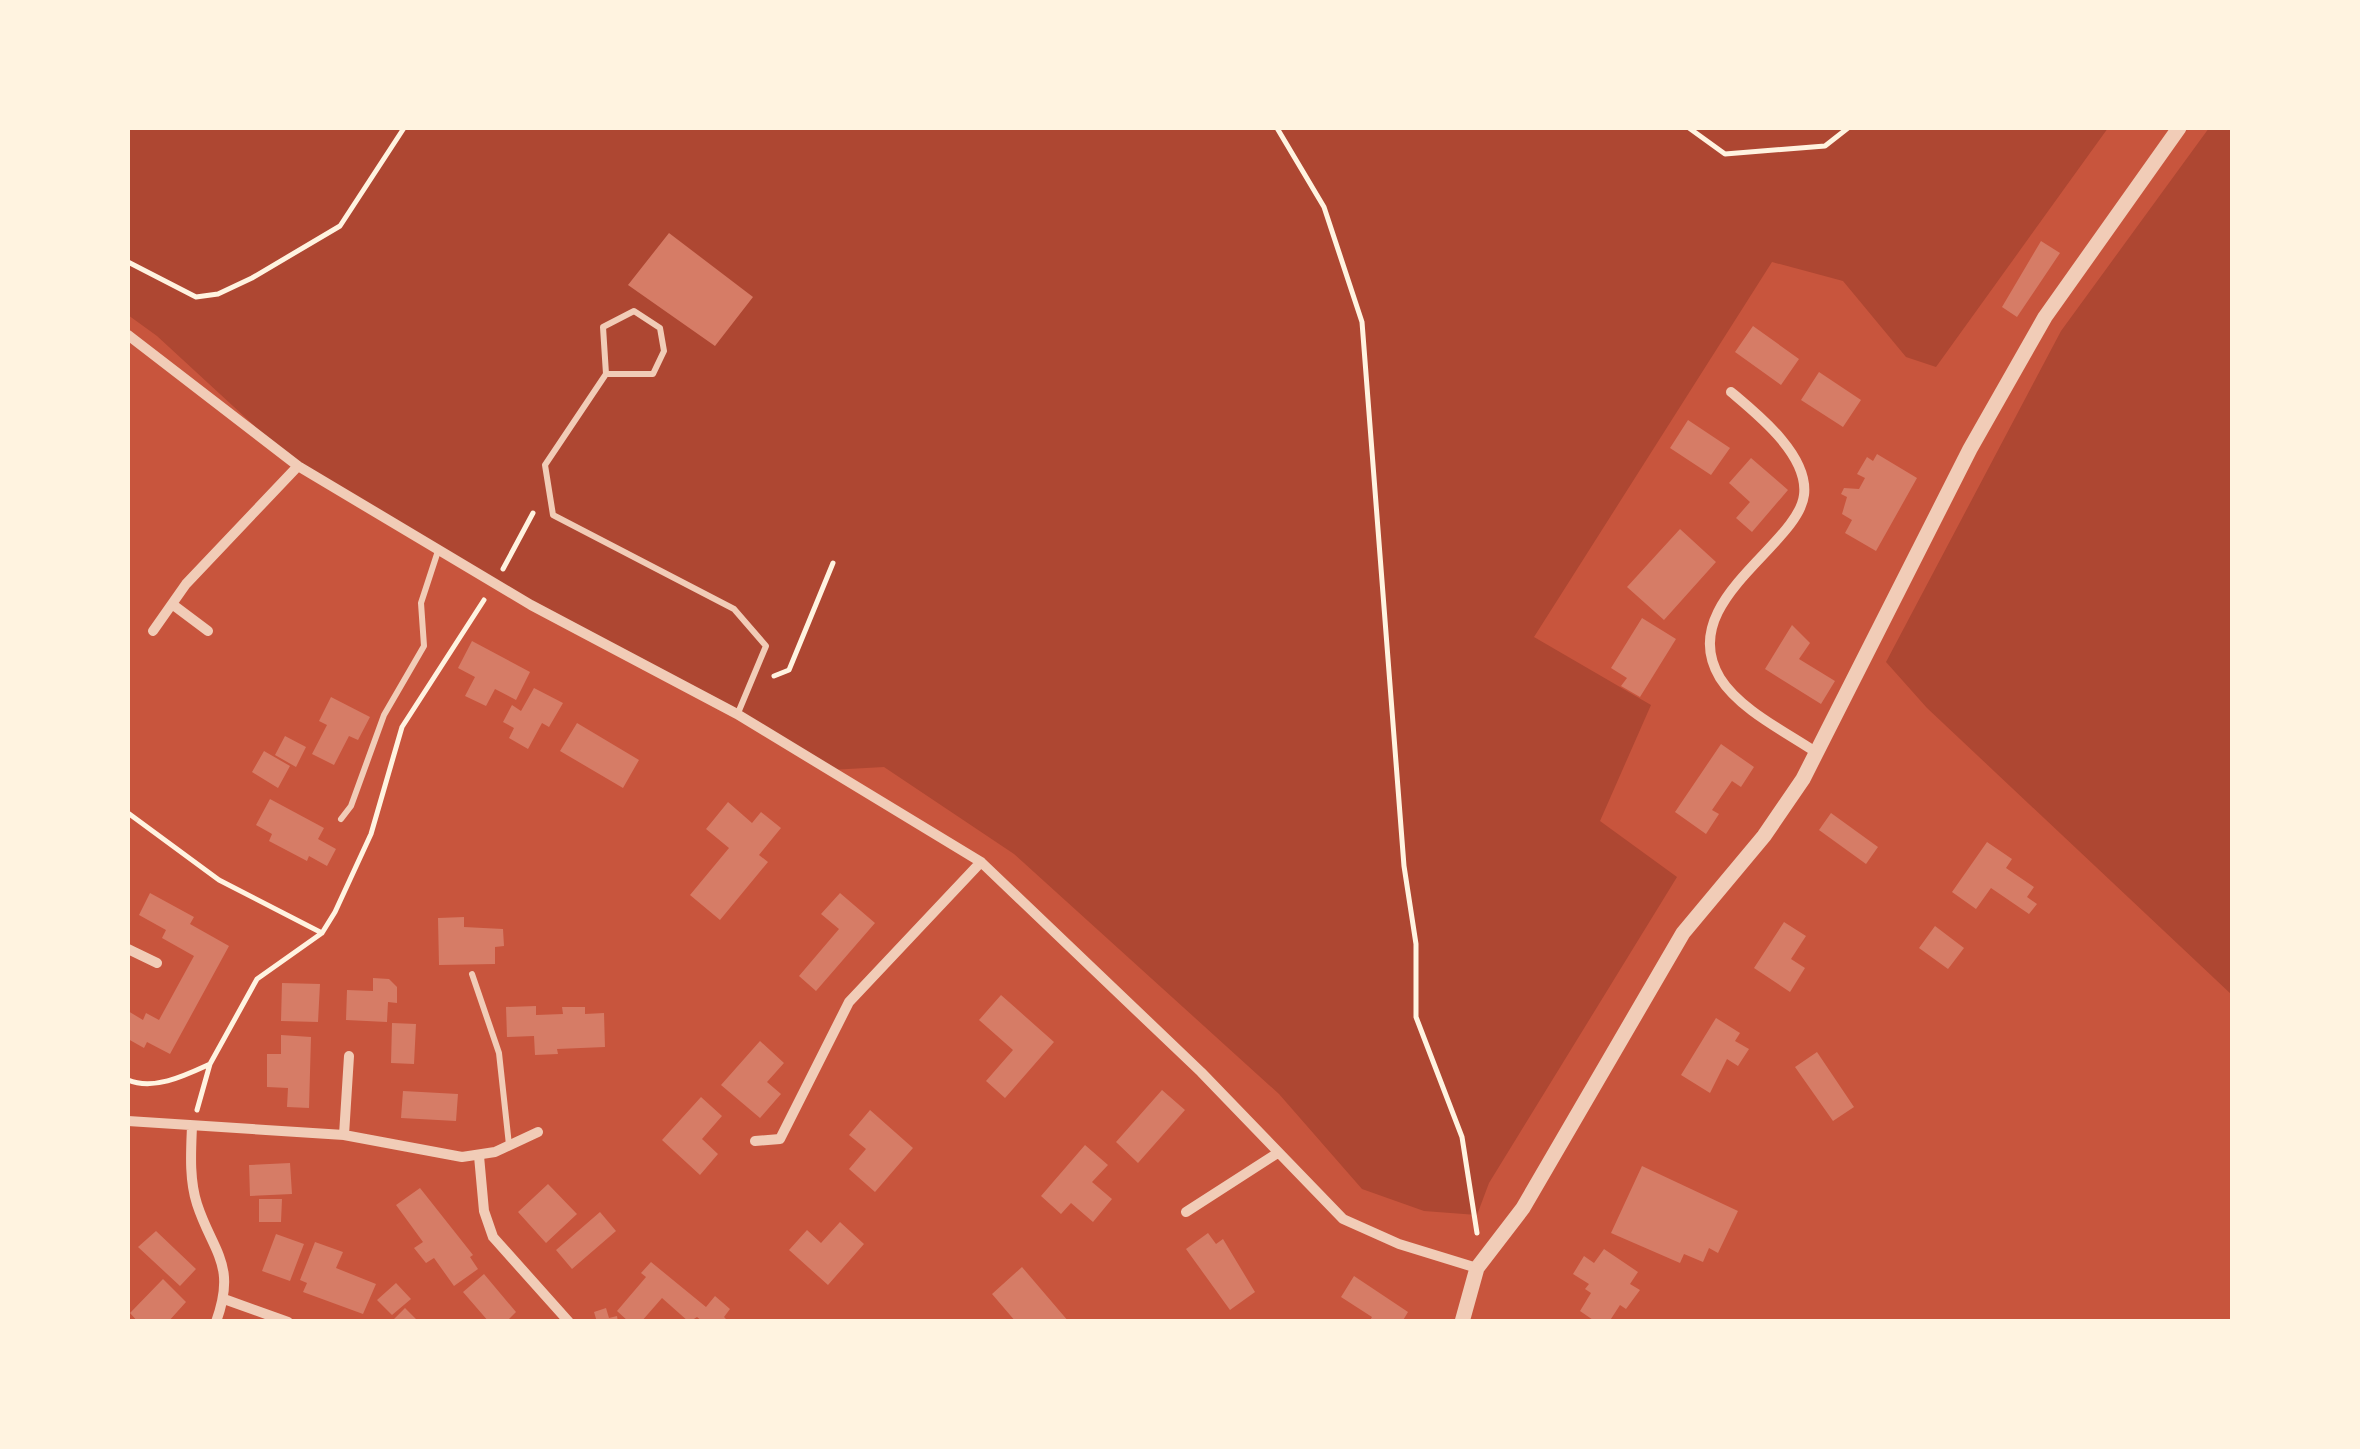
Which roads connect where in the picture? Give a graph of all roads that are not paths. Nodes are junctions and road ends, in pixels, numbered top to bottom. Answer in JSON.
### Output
{"nodes":[{"id":1,"x":2179,"y":128,"type":"edge"},
{"id":2,"x":128,"y":335,"type":"edge"},
{"id":3,"x":606,"y":374,"type":"junction"},
{"id":4,"x":1731,"y":392,"type":"dead end"},
{"id":5,"x":298,"y":466,"type":"junction"},
{"id":6,"x":438,"y":550,"type":"junction"},
{"id":7,"x":172,"y":604,"type":"junction"},
{"id":8,"x":153,"y":631,"type":"dead end"},
{"id":9,"x":208,"y":631,"type":"dead end"},
{"id":10,"x":737,"y":714,"type":"junction"},
{"id":11,"x":1816,"y":753,"type":"junction"},
{"id":12,"x":341,"y":819,"type":"dead end"},
{"id":13,"x":982,"y":862,"type":"junction"},
{"id":14,"x":128,"y":949,"type":"edge"},
{"id":15,"x":157,"y":963,"type":"dead end"},
{"id":16,"x":472,"y":974,"type":"dead end"},
{"id":17,"x":349,"y":1056,"type":"dead end"},
{"id":18,"x":128,"y":1121,"type":"edge"},
{"id":19,"x":192,"y":1126,"type":"junction"},
{"id":20,"x":538,"y":1132,"type":"dead end"},
{"id":21,"x":344,"y":1135,"type":"junction"},
{"id":22,"x":756,"y":1141,"type":"dead end"},
{"id":23,"x":509,"y":1146,"type":"junction"},
{"id":24,"x":1276,"y":1154,"type":"junction"},
{"id":25,"x":479,"y":1156,"type":"junction"},
{"id":26,"x":1186,"y":1212,"type":"dead end"},
{"id":27,"x":1477,"y":1268,"type":"junction"},
{"id":28,"x":224,"y":1300,"type":"junction"},
{"id":29,"x":216,"y":1322,"type":"edge"},
{"id":30,"x":288,"y":1322,"type":"edge"},
{"id":31,"x":569,"y":1322,"type":"edge"},
{"id":32,"x":1462,"y":1322,"type":"edge"}],
"edges":[{"from":1,"to":11,"type":"street"},
{"from":2,"to":5,"type":"street"},
{"from":3,"to":3,"type":"lane"},
{"from":3,"to":10,"type":"lane"},
{"from":4,"to":11,"type":"street"},
{"from":5,"to":6,"type":"street"},
{"from":5,"to":7,"type":"street"},
{"from":6,"to":10,"type":"street"},
{"from":6,"to":12,"type":"lane"},
{"from":7,"to":8,"type":"street"},
{"from":7,"to":9,"type":"street"},
{"from":10,"to":13,"type":"street"},
{"from":11,"to":27,"type":"street"},
{"from":13,"to":22,"type":"street"},
{"from":13,"to":24,"type":"street"},
{"from":14,"to":15,"type":"street"},
{"from":16,"to":23,"type":"lane"},
{"from":17,"to":21,"type":"street"},
{"from":18,"to":19,"type":"street"},
{"from":19,"to":21,"type":"street"},
{"from":19,"to":28,"type":"street"},
{"from":20,"to":23,"type":"street"},
{"from":21,"to":25,"type":"street"},
{"from":23,"to":25,"type":"street"},
{"from":24,"to":26,"type":"street"},
{"from":24,"to":27,"type":"street"},
{"from":25,"to":31,"type":"street"},
{"from":27,"to":32,"type":"street"},
{"from":28,"to":29,"type":"street"},
{"from":28,"to":30,"type":"street"}]}
